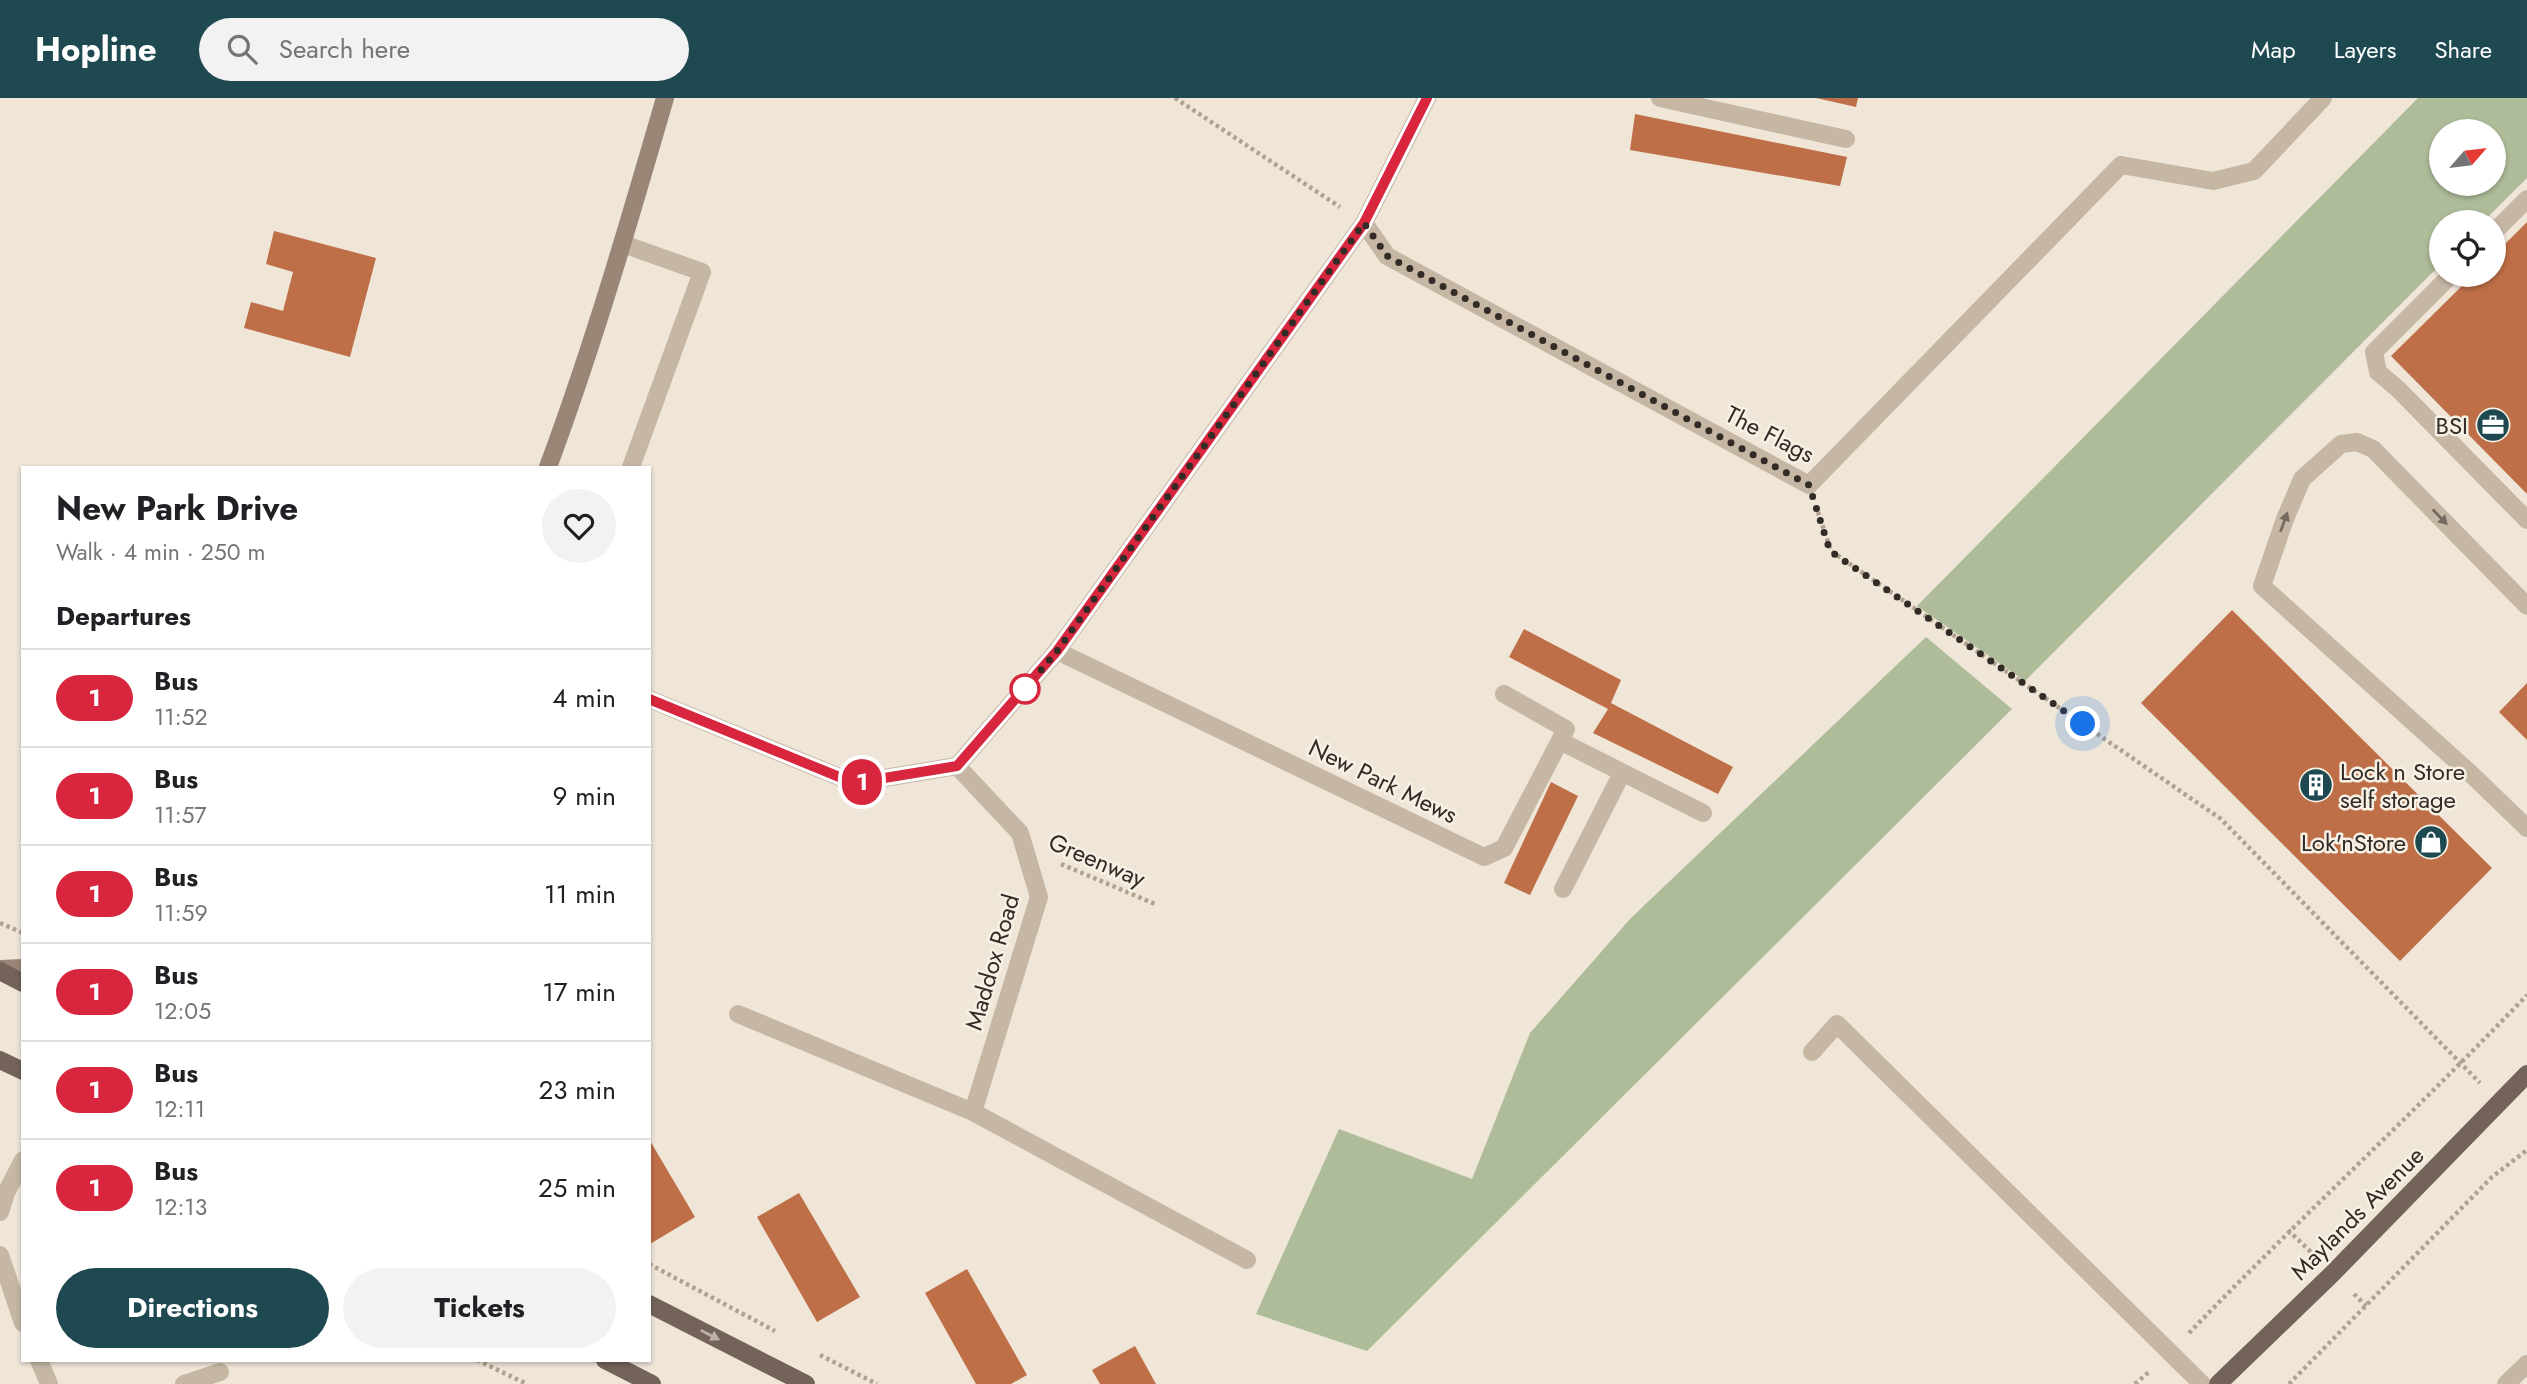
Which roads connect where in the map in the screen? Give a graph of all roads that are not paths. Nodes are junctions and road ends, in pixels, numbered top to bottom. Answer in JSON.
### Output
{"nodes":[{"id":1,"x":665,"y":98,"type":"edge"},
{"id":2,"x":1427,"y":98,"type":"edge"},
{"id":3,"x":1660,"y":98,"type":"edge"},
{"id":4,"x":2323,"y":98,"type":"edge"},
{"id":5,"x":1846,"y":139,"type":"dead end"},
{"id":6,"x":2527,"y":199,"type":"edge"},
{"id":7,"x":2506,"y":220,"type":"edge"},
{"id":8,"x":1364,"y":223,"type":"junction"},
{"id":9,"x":623,"y":244,"type":"junction"},
{"id":10,"x":2439,"y":287,"type":"edge"},
{"id":11,"x":548,"y":466,"type":"edge"},
{"id":12,"x":631,"y":466,"type":"edge"},
{"id":13,"x":2527,"y":520,"type":"edge"},
{"id":14,"x":2527,"y":606,"type":"edge"},
{"id":15,"x":1057,"y":651,"type":"junction"},
{"id":16,"x":1504,"y":694,"type":"dead end"},
{"id":17,"x":651,"y":700,"type":"edge"},
{"id":18,"x":1560,"y":741,"type":"junction"},
{"id":19,"x":957,"y":766,"type":"junction"},
{"id":20,"x":1622,"y":773,"type":"junction"},
{"id":21,"x":1703,"y":813,"type":"dead end"},
{"id":22,"x":2527,"y":828,"type":"edge"},
{"id":23,"x":1563,"y":890,"type":"dead end"},
{"id":24,"x":21,"y":968,"type":"edge"},
{"id":25,"x":0,"y":970,"type":"edge"},
{"id":26,"x":21,"y":982,"type":"edge"},
{"id":27,"x":738,"y":1014,"type":"dead end"},
{"id":28,"x":1812,"y":1052,"type":"dead end"},
{"id":29,"x":0,"y":1060,"type":"edge"},
{"id":30,"x":21,"y":1070,"type":"edge"},
{"id":31,"x":2527,"y":1074,"type":"edge"},
{"id":32,"x":973,"y":1112,"type":"junction"},
{"id":33,"x":21,"y":1164,"type":"edge"},
{"id":34,"x":0,"y":1212,"type":"edge"},
{"id":35,"x":0,"y":1255,"type":"edge"},
{"id":36,"x":1247,"y":1260,"type":"dead end"},
{"id":37,"x":651,"y":1305,"type":"edge"},
{"id":38,"x":21,"y":1317,"type":"edge"},
{"id":39,"x":40,"y":1362,"type":"edge"},
{"id":40,"x":609,"y":1362,"type":"edge"},
{"id":41,"x":2527,"y":1364,"type":"edge"},
{"id":42,"x":220,"y":1371,"type":"dead end"},
{"id":43,"x":49,"y":1384,"type":"edge"},
{"id":44,"x":184,"y":1384,"type":"edge"},
{"id":45,"x":652,"y":1384,"type":"edge"},
{"id":46,"x":806,"y":1384,"type":"edge"},
{"id":47,"x":2202,"y":1384,"type":"edge"},
{"id":48,"x":2218,"y":1384,"type":"edge"},
{"id":49,"x":2506,"y":1384,"type":"edge"}],
"edges":[{"from":1,"to":9,"type":"street"},
{"from":2,"to":8,"type":"street"},
{"from":3,"to":5,"type":"street"},
{"from":4,"to":8,"type":"street","name":"The Flags"},
{"from":6,"to":7,"type":"street"},
{"from":8,"to":15,"type":"street"},
{"from":9,"to":11,"type":"street"},
{"from":9,"to":12,"type":"street"},
{"from":10,"to":13,"type":"street"},
{"from":22,"to":14,"type":"street","one_way":true},
{"from":15,"to":18,"type":"street","name":"New Park Mews"},
{"from":15,"to":19,"type":"street"},
{"from":16,"to":18,"type":"street"},
{"from":17,"to":19,"type":"street"},
{"from":18,"to":20,"type":"street"},
{"from":19,"to":32,"type":"street","name":"Maddox Road"},
{"from":20,"to":21,"type":"street"},
{"from":20,"to":23,"type":"street"},
{"from":24,"to":25,"type":"street"},
{"from":25,"to":26,"type":"main road"},
{"from":27,"to":32,"type":"street"},
{"from":28,"to":47,"type":"street"},
{"from":29,"to":30,"type":"main road"},
{"from":31,"to":48,"type":"main road","name":"Maylands Avenue"},
{"from":32,"to":36,"type":"street"},
{"from":33,"to":34,"type":"street"},
{"from":35,"to":38,"type":"street"},
{"from":37,"to":46,"type":"main road","one_way":true},
{"from":39,"to":43,"type":"street"},
{"from":40,"to":45,"type":"main road"},
{"from":41,"to":49,"type":"street"},
{"from":42,"to":44,"type":"street"}]}
